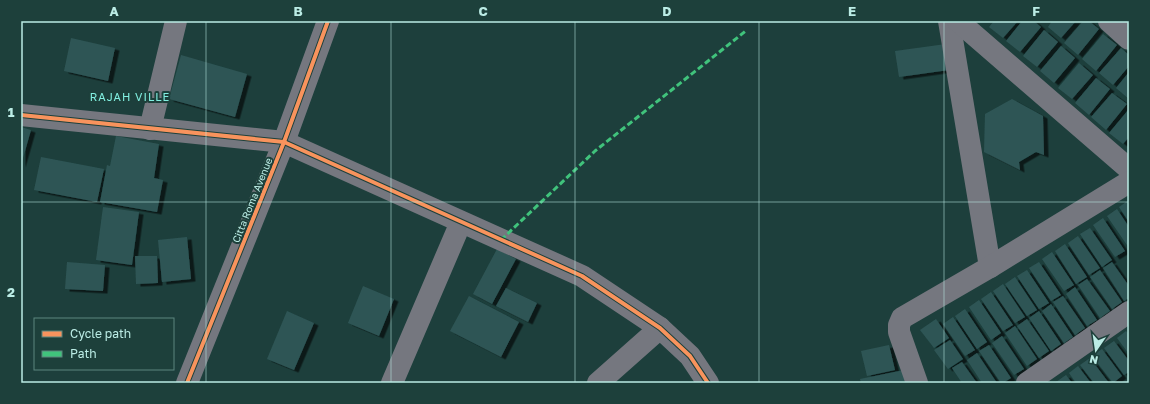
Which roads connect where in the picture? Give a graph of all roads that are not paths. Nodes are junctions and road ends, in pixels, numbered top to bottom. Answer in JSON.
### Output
{"nodes":[{"id":1,"x":176,"y":21,"type":"edge"},
{"id":2,"x":328,"y":21,"type":"edge"},
{"id":3,"x":949,"y":21,"type":"edge"},
{"id":4,"x":958,"y":21,"type":"edge"},
{"id":5,"x":1109,"y":21,"type":"edge"},
{"id":6,"x":1129,"y":39,"type":"edge"},
{"id":7,"x":21,"y":115,"type":"edge"},
{"id":8,"x":150,"y":129,"type":"junction"},
{"id":9,"x":284,"y":142,"type":"junction"},
{"id":10,"x":1129,"y":168,"type":"edge"},
{"id":11,"x":1129,"y":182,"type":"edge"},
{"id":12,"x":461,"y":222,"type":"junction"},
{"id":13,"x":990,"y":267,"type":"junction"},
{"id":14,"x":1129,"y":312,"type":"edge"},
{"id":15,"x":660,"y":328,"type":"junction"},
{"id":16,"x":186,"y":383,"type":"edge"},
{"id":17,"x":392,"y":383,"type":"edge"},
{"id":18,"x":598,"y":383,"type":"edge"},
{"id":19,"x":708,"y":383,"type":"edge"},
{"id":20,"x":917,"y":383,"type":"edge"},
{"id":21,"x":1027,"y":383,"type":"edge"}],
"edges":[{"from":1,"to":8,"type":"street"},
{"from":2,"to":9,"type":"street","name":"Citta Roma Avenue"},
{"from":3,"to":13,"type":"street"},
{"from":4,"to":10,"type":"street"},
{"from":5,"to":6,"type":"street"},
{"from":7,"to":8,"type":"street"},
{"from":8,"to":9,"type":"street"},
{"from":9,"to":12,"type":"street"},
{"from":9,"to":16,"type":"street","name":"Citta Roma Avenue"},
{"from":11,"to":13,"type":"street"},
{"from":12,"to":15,"type":"street"},
{"from":12,"to":17,"type":"street"},
{"from":13,"to":20,"type":"street"},
{"from":14,"to":21,"type":"street"},
{"from":15,"to":18,"type":"street"},
{"from":15,"to":19,"type":"street"}]}
